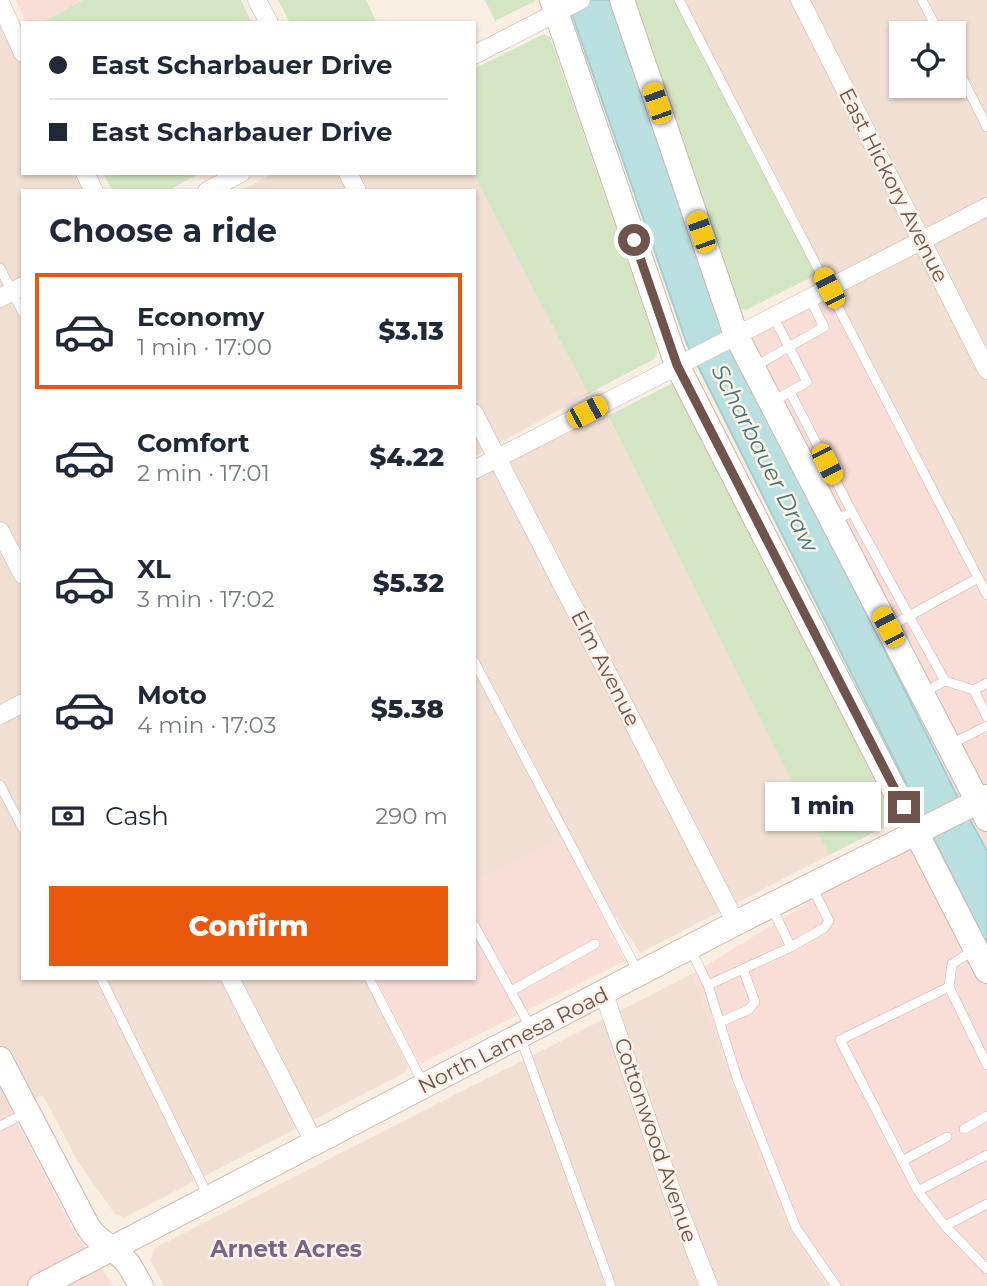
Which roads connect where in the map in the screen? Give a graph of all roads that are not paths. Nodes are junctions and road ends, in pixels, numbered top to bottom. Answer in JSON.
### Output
{"nodes":[{"id":1,"x":257,"y":0,"type":"edge"},
{"id":2,"x":581,"y":0,"type":"edge"},
{"id":3,"x":622,"y":0,"type":"edge"},
{"id":4,"x":679,"y":0,"type":"edge"},
{"id":5,"x":800,"y":0,"type":"edge"},
{"id":6,"x":922,"y":0,"type":"edge"},
{"id":7,"x":0,"y":2,"type":"edge"},
{"id":8,"x":554,"y":7,"type":"edge"},
{"id":9,"x":268,"y":21,"type":"edge"},
{"id":10,"x":933,"y":21,"type":"edge"},
{"id":11,"x":21,"y":49,"type":"edge"},
{"id":12,"x":476,"y":54,"type":"edge"},
{"id":13,"x":966,"y":86,"type":"edge"},
{"id":14,"x":987,"y":127,"type":"edge"},
{"id":15,"x":235,"y":181,"type":"edge"},
{"id":16,"x":212,"y":189,"type":"edge"},
{"id":17,"x":987,"y":207,"type":"edge"},
{"id":18,"x":922,"y":241,"type":"junction"},
{"id":19,"x":0,"y":268,"type":"edge"},
{"id":20,"x":829,"y":288,"type":"junction"},
{"id":21,"x":11,"y":292,"type":"edge"},
{"id":22,"x":809,"y":298,"type":"junction"},
{"id":23,"x":21,"y":310,"type":"edge"},
{"id":24,"x":773,"y":316,"type":"junction"},
{"id":25,"x":736,"y":335,"type":"junction"},
{"id":26,"x":790,"y":348,"type":"junction"},
{"id":27,"x":677,"y":365,"type":"junction"},
{"id":28,"x":753,"y":367,"type":"junction"},
{"id":29,"x":987,"y":370,"type":"edge"},
{"id":30,"x":781,"y":397,"type":"junction"},
{"id":31,"x":476,"y":417,"type":"edge"},
{"id":32,"x":498,"y":458,"type":"junction"},
{"id":33,"x":476,"y":469,"type":"edge"},
{"id":34,"x":0,"y":531,"type":"edge"},
{"id":35,"x":21,"y":571,"type":"edge"},
{"id":36,"x":978,"y":578,"type":"junction"},
{"id":37,"x":987,"y":595,"type":"edge"},
{"id":38,"x":899,"y":621,"type":"junction"},
{"id":39,"x":476,"y":665,"type":"edge"},
{"id":40,"x":945,"y":681,"type":"junction"},
{"id":41,"x":987,"y":683,"type":"edge"},
{"id":42,"x":974,"y":690,"type":"junction"},
{"id":43,"x":923,"y":693,"type":"junction"},
{"id":44,"x":21,"y":704,"type":"edge"},
{"id":45,"x":0,"y":715,"type":"edge"},
{"id":46,"x":987,"y":717,"type":"edge"},
{"id":47,"x":987,"y":726,"type":"edge"},
{"id":48,"x":950,"y":745,"type":"junction"},
{"id":49,"x":0,"y":785,"type":"edge"},
{"id":50,"x":980,"y":806,"type":"edge"},
{"id":51,"x":21,"y":825,"type":"edge"},
{"id":52,"x":919,"y":831,"type":"junction"},
{"id":53,"x":812,"y":886,"type":"junction"},
{"id":54,"x":771,"y":906,"type":"junction"},
{"id":55,"x":736,"y":923,"type":"junction"},
{"id":56,"x":476,"y":929,"type":"edge"},
{"id":57,"x":595,"y":944,"type":"dead end"},
{"id":58,"x":791,"y":947,"type":"junction"},
{"id":59,"x":690,"y":948,"type":"junction"},
{"id":60,"x":976,"y":949,"type":"junction"},
{"id":61,"x":743,"y":969,"type":"junction"},
{"id":62,"x":987,"y":971,"type":"edge"},
{"id":63,"x":639,"y":975,"type":"junction"},
{"id":64,"x":102,"y":980,"type":"edge"},
{"id":65,"x":231,"y":980,"type":"edge"},
{"id":66,"x":370,"y":980,"type":"edge"},
{"id":67,"x":708,"y":985,"type":"junction"},
{"id":68,"x":949,"y":987,"type":"junction"},
{"id":69,"x":511,"y":991,"type":"junction"},
{"id":70,"x":604,"y":994,"type":"junction"},
{"id":71,"x":720,"y":1022,"type":"junction"},
{"id":72,"x":526,"y":1034,"type":"junction"},
{"id":73,"x":0,"y":1059,"type":"edge"},
{"id":74,"x":987,"y":1065,"type":"edge"},
{"id":75,"x":425,"y":1086,"type":"junction"},
{"id":76,"x":27,"y":1112,"type":"junction"},
{"id":77,"x":987,"y":1116,"type":"edge"},
{"id":78,"x":0,"y":1126,"type":"edge"},
{"id":79,"x":964,"y":1129,"type":"dead end"},
{"id":80,"x":947,"y":1137,"type":"dead end"},
{"id":81,"x":314,"y":1142,"type":"junction"},
{"id":82,"x":987,"y":1155,"type":"edge"},
{"id":83,"x":902,"y":1161,"type":"junction"},
{"id":84,"x":918,"y":1191,"type":"junction"},
{"id":85,"x":209,"y":1197,"type":"junction"},
{"id":86,"x":987,"y":1204,"type":"edge"},
{"id":87,"x":945,"y":1226,"type":"junction"},
{"id":88,"x":111,"y":1248,"type":"junction"},
{"id":89,"x":987,"y":1269,"type":"edge"},
{"id":90,"x":609,"y":1285,"type":"edge"},
{"id":91,"x":40,"y":1286,"type":"edge"},
{"id":92,"x":141,"y":1286,"type":"edge"},
{"id":93,"x":709,"y":1286,"type":"edge"},
{"id":94,"x":836,"y":1286,"type":"edge"}],
"edges":[{"from":1,"to":9,"type":"street"},
{"from":2,"to":8,"type":"street"},
{"from":3,"to":25,"type":"main road"},
{"from":4,"to":20,"type":"lane"},
{"from":5,"to":18,"type":"street","name":"East Hickory Avenue"},
{"from":6,"to":10,"type":"lane"},
{"from":7,"to":11,"type":"street"},
{"from":8,"to":12,"type":"street"},
{"from":8,"to":27,"type":"main road"},
{"from":13,"to":14,"type":"lane"},
{"from":15,"to":16,"type":"street"},
{"from":17,"to":18,"type":"street"},
{"from":18,"to":20,"type":"street"},
{"from":18,"to":29,"type":"street","name":"East Hickory Avenue"},
{"from":19,"to":21,"type":"lane"},
{"from":20,"to":22,"type":"street"},
{"from":20,"to":36,"type":"lane"},
{"from":21,"to":23,"type":"lane"},
{"from":22,"to":24,"type":"street"},
{"from":22,"to":26,"type":"lane"},
{"from":24,"to":25,"type":"street"},
{"from":24,"to":26,"type":"lane"},
{"from":25,"to":27,"type":"street"},
{"from":25,"to":28,"type":"main road"},
{"from":26,"to":28,"type":"lane"},
{"from":26,"to":30,"type":"lane"},
{"from":27,"to":32,"type":"street"},
{"from":27,"to":52,"type":"main road"},
{"from":28,"to":30,"type":"main road"},
{"from":30,"to":38,"type":"main road"},
{"from":31,"to":32,"type":"street","name":"Elm Avenue"},
{"from":32,"to":33,"type":"street"},
{"from":32,"to":55,"type":"street","name":"Elm Avenue"},
{"from":34,"to":35,"type":"street"},
{"from":36,"to":37,"type":"lane"},
{"from":36,"to":38,"type":"lane"},
{"from":38,"to":40,"type":"lane"},
{"from":38,"to":43,"type":"main road"},
{"from":39,"to":63,"type":"lane"},
{"from":40,"to":42,"type":"lane"},
{"from":40,"to":43,"type":"lane"},
{"from":41,"to":42,"type":"lane"},
{"from":42,"to":46,"type":"lane"},
{"from":43,"to":48,"type":"main road"},
{"from":44,"to":45,"type":"street"},
{"from":47,"to":48,"type":"lane"},
{"from":48,"to":50,"type":"main road"},
{"from":49,"to":51,"type":"lane"},
{"from":50,"to":52,"type":"main road","name":"North Lamesa Road"},
{"from":52,"to":53,"type":"main road","name":"North Lamesa Road"},
{"from":52,"to":60,"type":"main road"},
{"from":53,"to":54,"type":"main road","name":"North Lamesa Road"},
{"from":53,"to":58,"type":"lane"},
{"from":54,"to":55,"type":"main road","name":"North Lamesa Road"},
{"from":54,"to":58,"type":"lane"},
{"from":55,"to":59,"type":"main road","name":"North Lamesa Road"},
{"from":56,"to":69,"type":"lane"},
{"from":57,"to":69,"type":"lane"},
{"from":58,"to":61,"type":"lane"},
{"from":59,"to":63,"type":"main road","name":"North Lamesa Road"},
{"from":59,"to":67,"type":"lane"},
{"from":60,"to":62,"type":"main road"},
{"from":60,"to":68,"type":"lane"},
{"from":61,"to":67,"type":"lane"},
{"from":61,"to":71,"type":"lane"},
{"from":63,"to":70,"type":"main road","name":"North Lamesa Road"},
{"from":64,"to":85,"type":"lane"},
{"from":65,"to":81,"type":"street"},
{"from":66,"to":75,"type":"lane"},
{"from":67,"to":71,"type":"lane"},
{"from":68,"to":74,"type":"lane"},
{"from":68,"to":83,"type":"lane"},
{"from":69,"to":72,"type":"lane"},
{"from":70,"to":72,"type":"main road","name":"North Lamesa Road"},
{"from":70,"to":93,"type":"street","name":"Cottonwood Avenue"},
{"from":71,"to":94,"type":"lane"},
{"from":72,"to":75,"type":"main road","name":"North Lamesa Road"},
{"from":72,"to":90,"type":"lane"},
{"from":73,"to":76,"type":"main road"},
{"from":75,"to":81,"type":"main road","name":"North Lamesa Road"},
{"from":76,"to":78,"type":"lane"},
{"from":76,"to":88,"type":"main road"},
{"from":77,"to":79,"type":"lane"},
{"from":80,"to":83,"type":"lane"},
{"from":81,"to":85,"type":"main road","name":"North Lamesa Road"},
{"from":82,"to":84,"type":"lane"},
{"from":83,"to":84,"type":"lane"},
{"from":84,"to":87,"type":"lane"},
{"from":85,"to":88,"type":"main road","name":"North Lamesa Road"},
{"from":86,"to":87,"type":"lane"},
{"from":87,"to":89,"type":"lane"},
{"from":88,"to":91,"type":"main road","name":"North Lamesa Road"},
{"from":88,"to":92,"type":"main road"}]}
